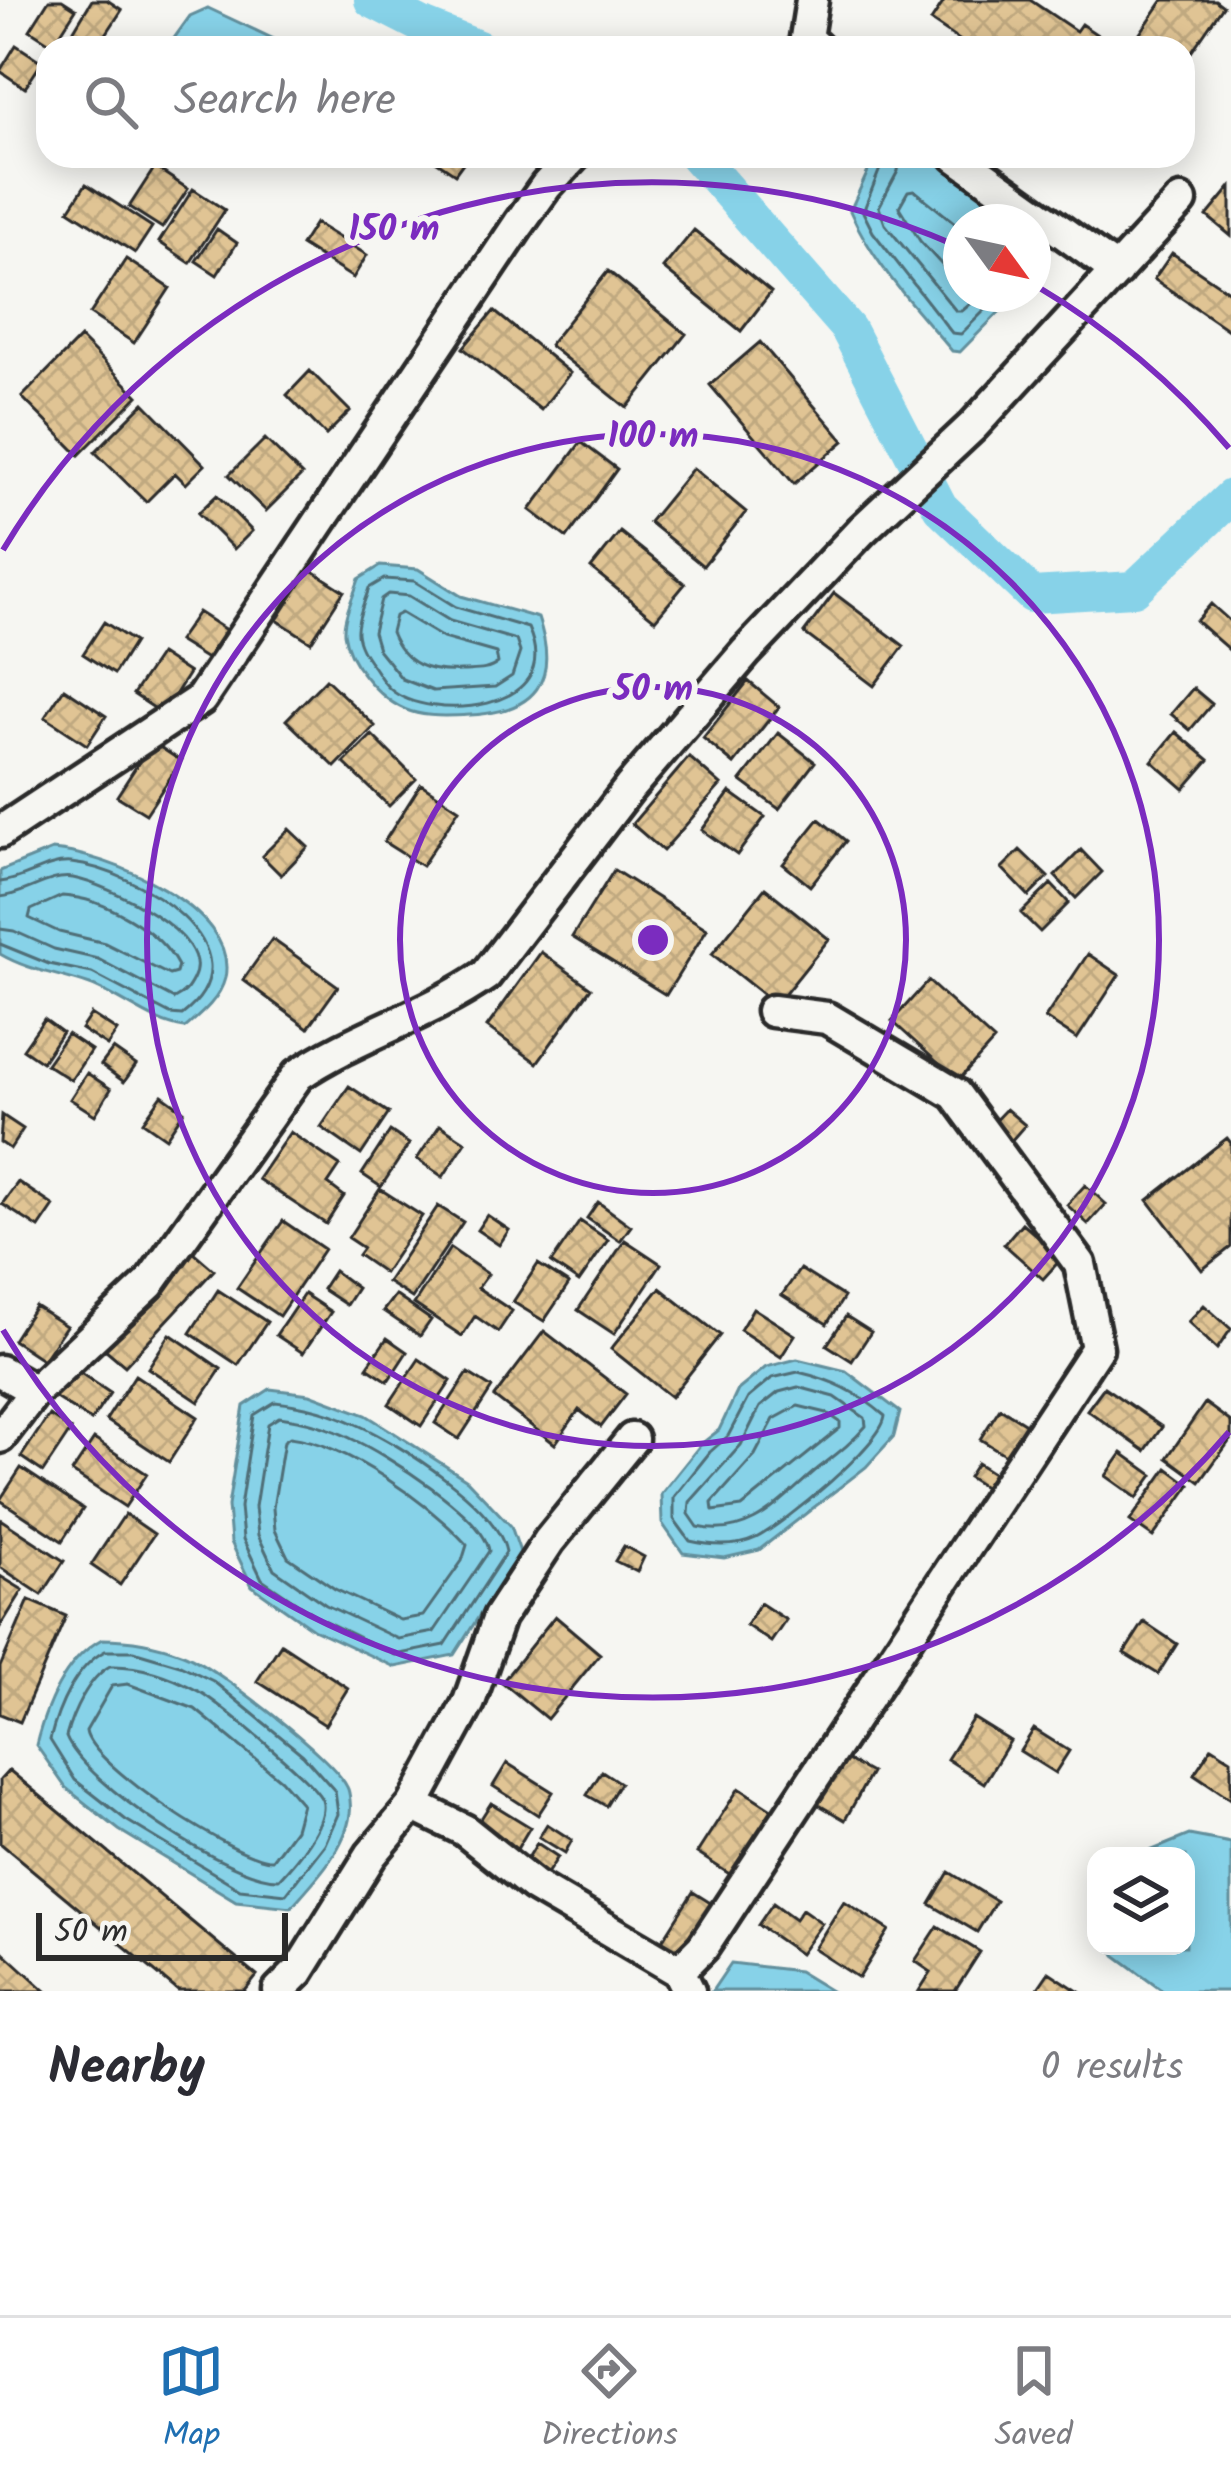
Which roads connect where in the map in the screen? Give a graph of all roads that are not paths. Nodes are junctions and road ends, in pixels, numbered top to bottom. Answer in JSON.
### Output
{"nodes":[{"id":1,"x":812,"y":0,"type":"edge"},
{"id":2,"x":806,"y":36,"type":"edge"},
{"id":3,"x":564,"y":168,"type":"edge"},
{"id":4,"x":973,"y":168,"type":"edge"},
{"id":5,"x":1181,"y":201,"type":"dead end"},
{"id":6,"x":1117,"y":271,"type":"junction"},
{"id":7,"x":0,"y":832,"type":"edge"},
{"id":8,"x":772,"y":1012,"type":"dead end"},
{"id":9,"x":0,"y":1371,"type":"edge"},
{"id":10,"x":35,"y":1390,"type":"junction"},
{"id":11,"x":0,"y":1437,"type":"edge"},
{"id":12,"x":632,"y":1439,"type":"dead end"},
{"id":13,"x":413,"y":1805,"type":"junction"},
{"id":14,"x":684,"y":1981,"type":"edge"},
{"id":15,"x":279,"y":1991,"type":"edge"}],
"edges":[{"from":1,"to":2,"type":"street"},
{"from":3,"to":7,"type":"street"},
{"from":4,"to":6,"type":"street"},
{"from":5,"to":6,"type":"street"},
{"from":6,"to":10,"type":"street"},
{"from":8,"to":14,"type":"street"},
{"from":9,"to":10,"type":"street"},
{"from":10,"to":11,"type":"street"},
{"from":12,"to":13,"type":"street"},
{"from":13,"to":14,"type":"street"},
{"from":13,"to":15,"type":"street"}]}
